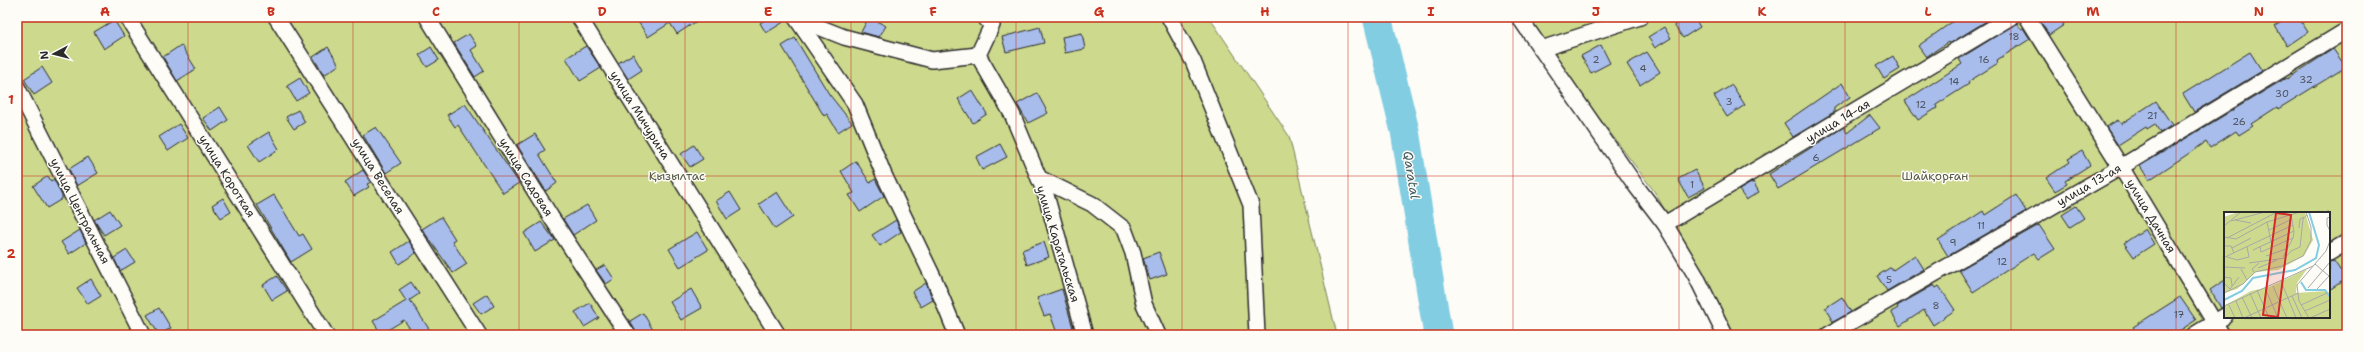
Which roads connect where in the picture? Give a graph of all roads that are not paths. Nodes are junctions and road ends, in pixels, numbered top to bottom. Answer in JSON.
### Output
{"nodes":[{"id":1,"x":128,"y":17,"type":"edge"},
{"id":2,"x":276,"y":17,"type":"edge"},
{"id":3,"x":427,"y":17,"type":"edge"},
{"id":4,"x":579,"y":17,"type":"edge"},
{"id":5,"x":1169,"y":17,"type":"edge"},
{"id":6,"x":1519,"y":17,"type":"edge"},
{"id":7,"x":1640,"y":17,"type":"edge"},
{"id":8,"x":2012,"y":17,"type":"edge"},
{"id":9,"x":2027,"y":17,"type":"edge"},
{"id":10,"x":795,"y":18,"type":"edge"},
{"id":11,"x":988,"y":21,"type":"edge"},
{"id":12,"x":2347,"y":30,"type":"edge"},
{"id":13,"x":1541,"y":49,"type":"junction"},
{"id":14,"x":978,"y":55,"type":"junction"},
{"id":15,"x":17,"y":87,"type":"edge"},
{"id":16,"x":23,"y":112,"type":"edge"},
{"id":17,"x":2121,"y":167,"type":"junction"},
{"id":18,"x":1039,"y":178,"type":"junction"},
{"id":19,"x":1665,"y":224,"type":"junction"},
{"id":20,"x":2347,"y":242,"type":"edge"},
{"id":21,"x":2330,"y":251,"type":"edge"},
{"id":22,"x":2221,"y":324,"type":"edge"},
{"id":23,"x":143,"y":335,"type":"edge"},
{"id":24,"x":326,"y":335,"type":"edge"},
{"id":25,"x":479,"y":335,"type":"edge"},
{"id":26,"x":628,"y":335,"type":"edge"},
{"id":27,"x":778,"y":335,"type":"edge"},
{"id":28,"x":957,"y":335,"type":"edge"},
{"id":29,"x":1086,"y":335,"type":"edge"},
{"id":30,"x":1158,"y":335,"type":"edge"},
{"id":31,"x":1257,"y":335,"type":"edge"},
{"id":32,"x":1725,"y":335,"type":"edge"},
{"id":33,"x":1828,"y":335,"type":"edge"},
{"id":34,"x":2194,"y":335,"type":"edge"}],
"edges":[{"from":1,"to":24,"type":"street","name":"улица Короткая"},
{"from":2,"to":25,"type":"street","name":"улица Веселая"},
{"from":3,"to":26,"type":"street","name":"улица Садовая"},
{"from":4,"to":27,"type":"street","name":"улица Мичурина"},
{"from":5,"to":31,"type":"street"},
{"from":6,"to":13,"type":"street"},
{"from":7,"to":13,"type":"street"},
{"from":8,"to":19,"type":"street","name":"улица 14-ая"},
{"from":9,"to":17,"type":"street","name":"улица Дачная"},
{"from":10,"to":14,"type":"street"},
{"from":10,"to":28,"type":"street"},
{"from":11,"to":14,"type":"street"},
{"from":12,"to":17,"type":"street","name":"улица 13-ая"},
{"from":13,"to":19,"type":"street"},
{"from":14,"to":18,"type":"street","name":"улица Каратальская"},
{"from":15,"to":16,"type":"street","name":"улица Центральная"},
{"from":16,"to":23,"type":"street","name":"улица Центральная"},
{"from":17,"to":22,"type":"street","name":"улица Дачная"},
{"from":17,"to":33,"type":"street","name":"улица 13-ая"},
{"from":18,"to":29,"type":"street","name":"улица Каратальская"},
{"from":18,"to":30,"type":"street"},
{"from":19,"to":32,"type":"street"},
{"from":20,"to":21,"type":"street"},
{"from":22,"to":34,"type":"street"}]}
